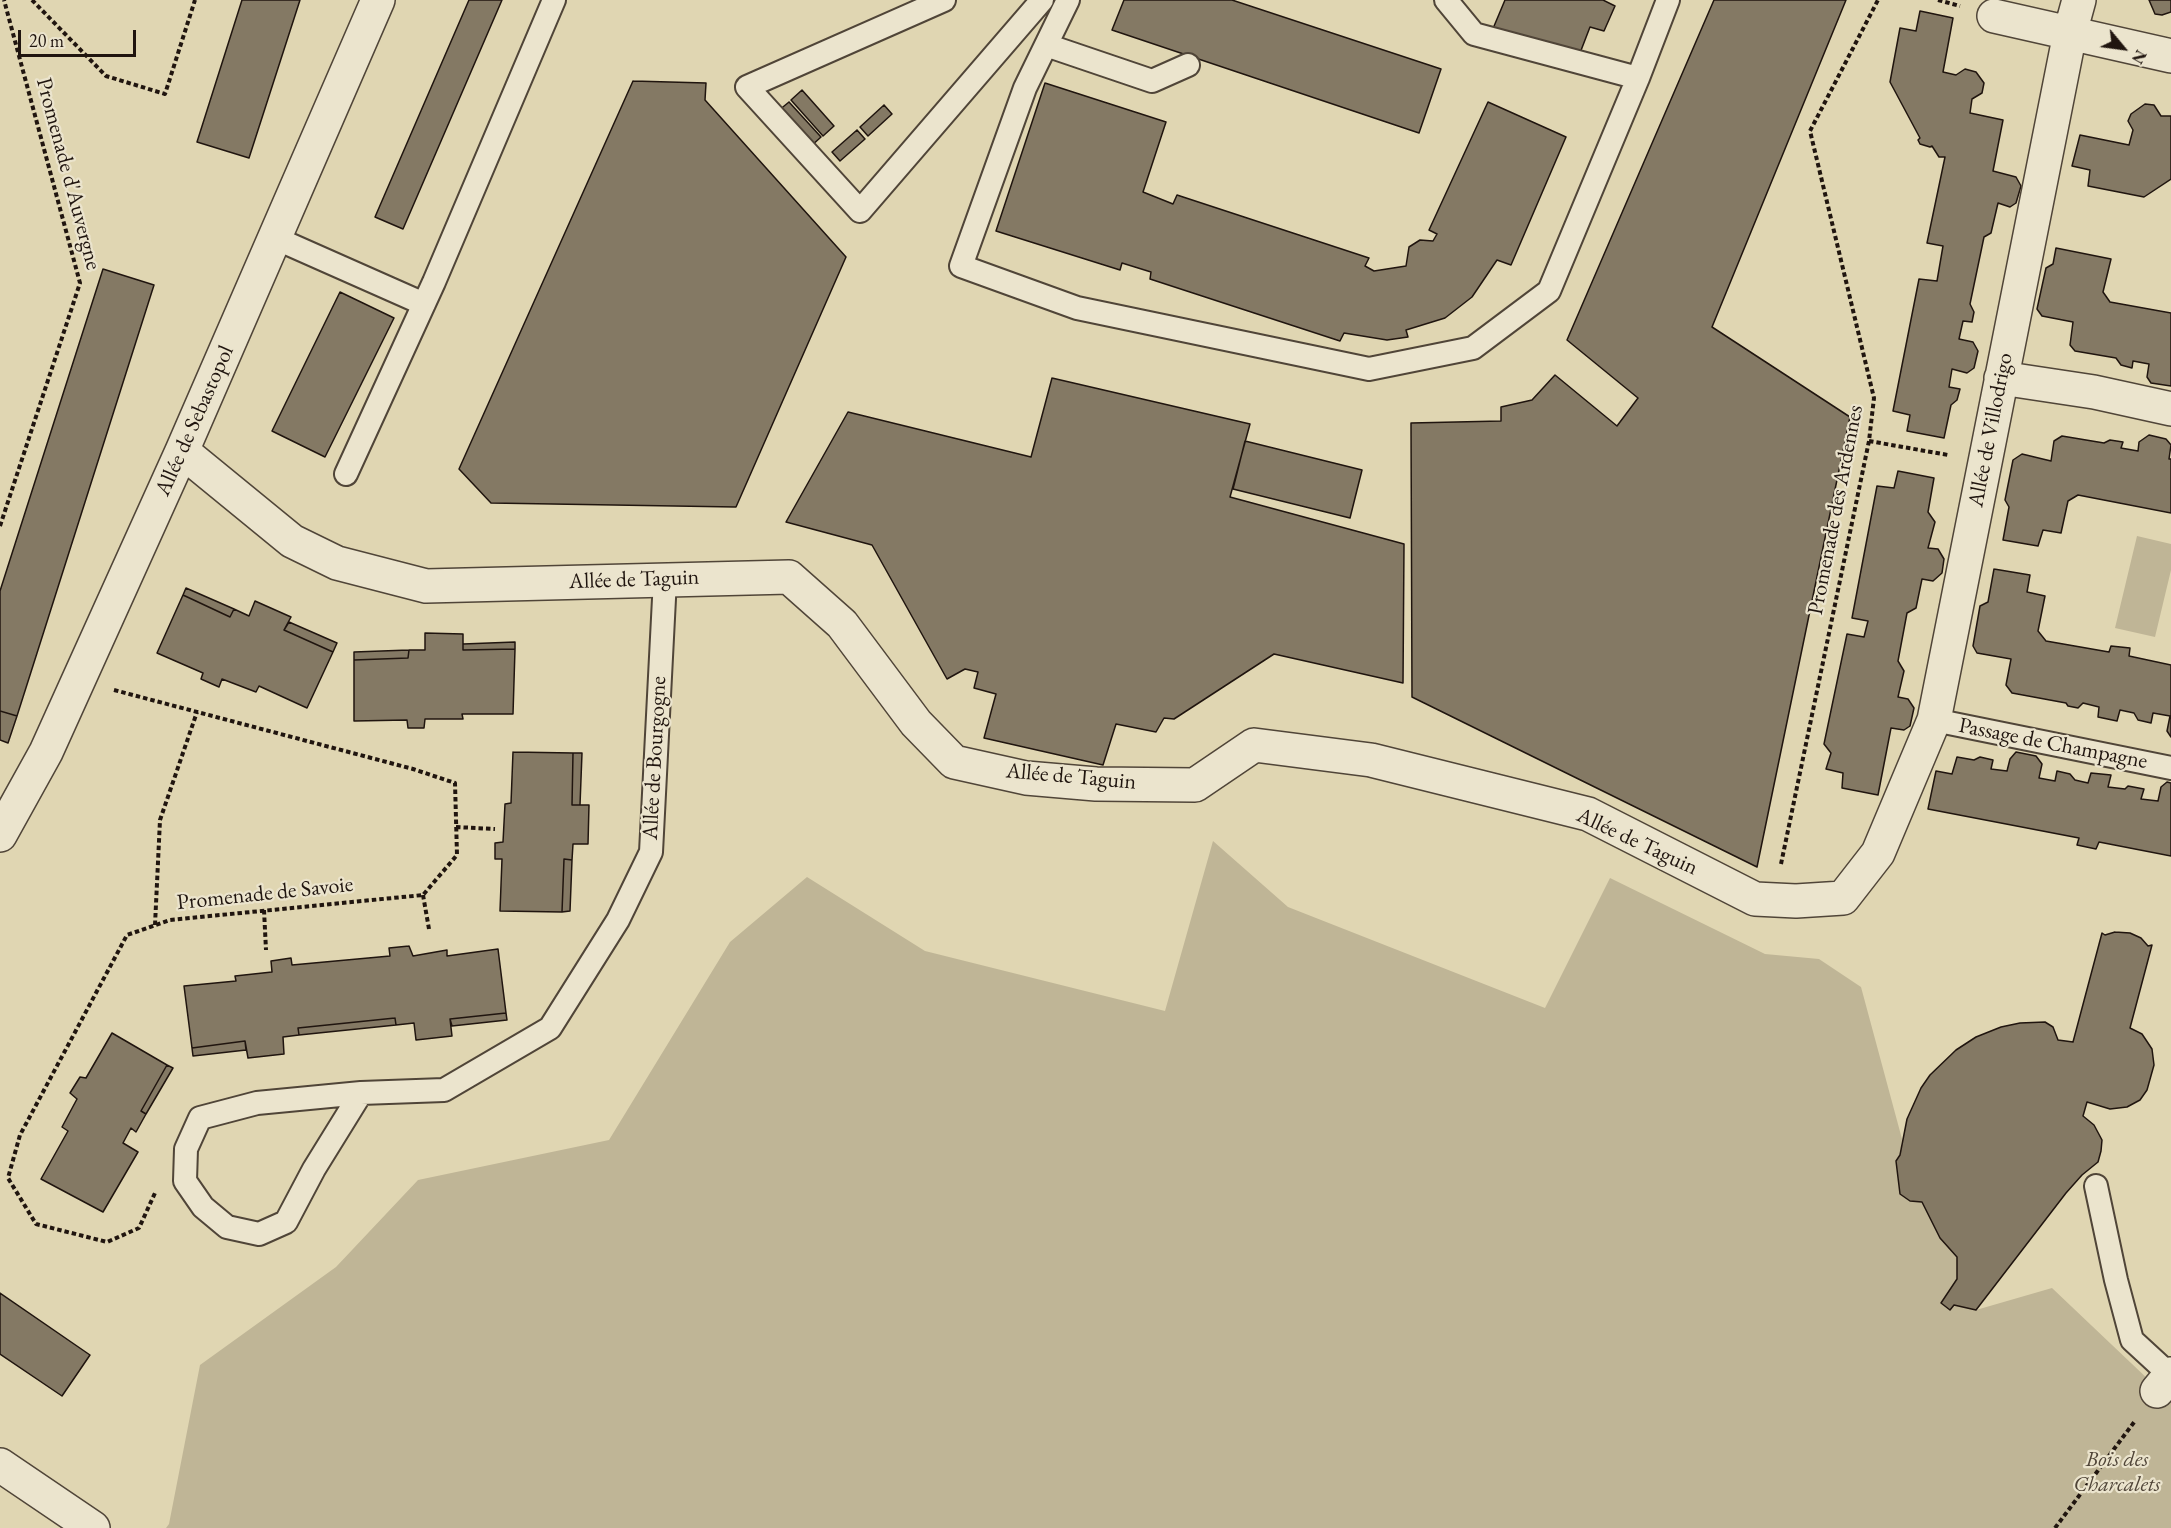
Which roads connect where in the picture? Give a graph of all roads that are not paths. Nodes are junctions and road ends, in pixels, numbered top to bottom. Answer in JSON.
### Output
{"nodes":[{"id":1,"x":378,"y":0,"type":"edge"},
{"id":2,"x":554,"y":0,"type":"edge"},
{"id":3,"x":944,"y":0,"type":"edge"},
{"id":4,"x":1042,"y":0,"type":"edge"},
{"id":5,"x":1068,"y":0,"type":"edge"},
{"id":6,"x":1446,"y":0,"type":"edge"},
{"id":7,"x":1668,"y":0,"type":"edge"},
{"id":8,"x":2079,"y":0,"type":"edge"},
{"id":9,"x":1994,"y":16,"type":"dead end"},
{"id":10,"x":2070,"y":33,"type":"junction"},
{"id":11,"x":1046,"y":45,"type":"junction"},
{"id":12,"x":2171,"y":56,"type":"edge"},
{"id":13,"x":1188,"y":65,"type":"dead end"},
{"id":14,"x":1638,"y":78,"type":"junction"},
{"id":15,"x":276,"y":238,"type":"junction"},
{"id":16,"x":424,"y":304,"type":"junction"},
{"id":17,"x":2001,"y":378,"type":"junction"},
{"id":18,"x":2171,"y":409,"type":"edge"},
{"id":19,"x":183,"y":451,"type":"junction"},
{"id":20,"x":346,"y":474,"type":"dead end"},
{"id":21,"x":665,"y":579,"type":"junction"},
{"id":22,"x":1934,"y":720,"type":"junction"},
{"id":23,"x":2171,"y":768,"type":"edge"},
{"id":24,"x":0,"y":835,"type":"edge"},
{"id":25,"x":1878,"y":853,"type":"joint"},
{"id":26,"x":361,"y":1093,"type":"junction"},
{"id":27,"x":2096,"y":1186,"type":"dead end"},
{"id":28,"x":2166,"y":1380,"type":"edge"},
{"id":29,"x":0,"y":1465,"type":"edge"},
{"id":30,"x":93,"y":1528,"type":"edge"}],
"edges":[{"from":1,"to":15,"type":"street","name":"Allée de Sebastopol"},
{"from":2,"to":16,"type":"lane"},
{"from":3,"to":4,"type":"lane"},
{"from":5,"to":11,"type":"lane"},
{"from":6,"to":14,"type":"lane"},
{"from":7,"to":14,"type":"lane"},
{"from":8,"to":10,"type":"street","name":"Allée de Villodrigo"},
{"from":9,"to":10,"type":"street"},
{"from":10,"to":12,"type":"street"},
{"from":10,"to":17,"type":"street","name":"Allée de Villodrigo"},
{"from":11,"to":13,"type":"lane"},
{"from":11,"to":14,"type":"lane"},
{"from":15,"to":16,"type":"lane"},
{"from":15,"to":19,"type":"street","name":"Allée de Sebastopol"},
{"from":16,"to":20,"type":"lane"},
{"from":17,"to":18,"type":"street"},
{"from":17,"to":22,"type":"street","name":"Allée de Villodrigo"},
{"from":19,"to":21,"type":"street","name":"Allée de Taguin"},
{"from":19,"to":24,"type":"street","name":"Allée de Sebastopol"},
{"from":21,"to":25,"type":"street","name":"Allée de Taguin"},
{"from":21,"to":26,"type":"lane","name":"Allée de Bourgogne"},
{"from":22,"to":23,"type":"lane","name":"Passage de Champagne"},
{"from":22,"to":25,"type":"street","name":"Allée de Villodrigo"},
{"from":26,"to":26,"type":"lane","name":"Allée de Bourgogne"},
{"from":27,"to":28,"type":"lane"},
{"from":29,"to":30,"type":"street"}]}
